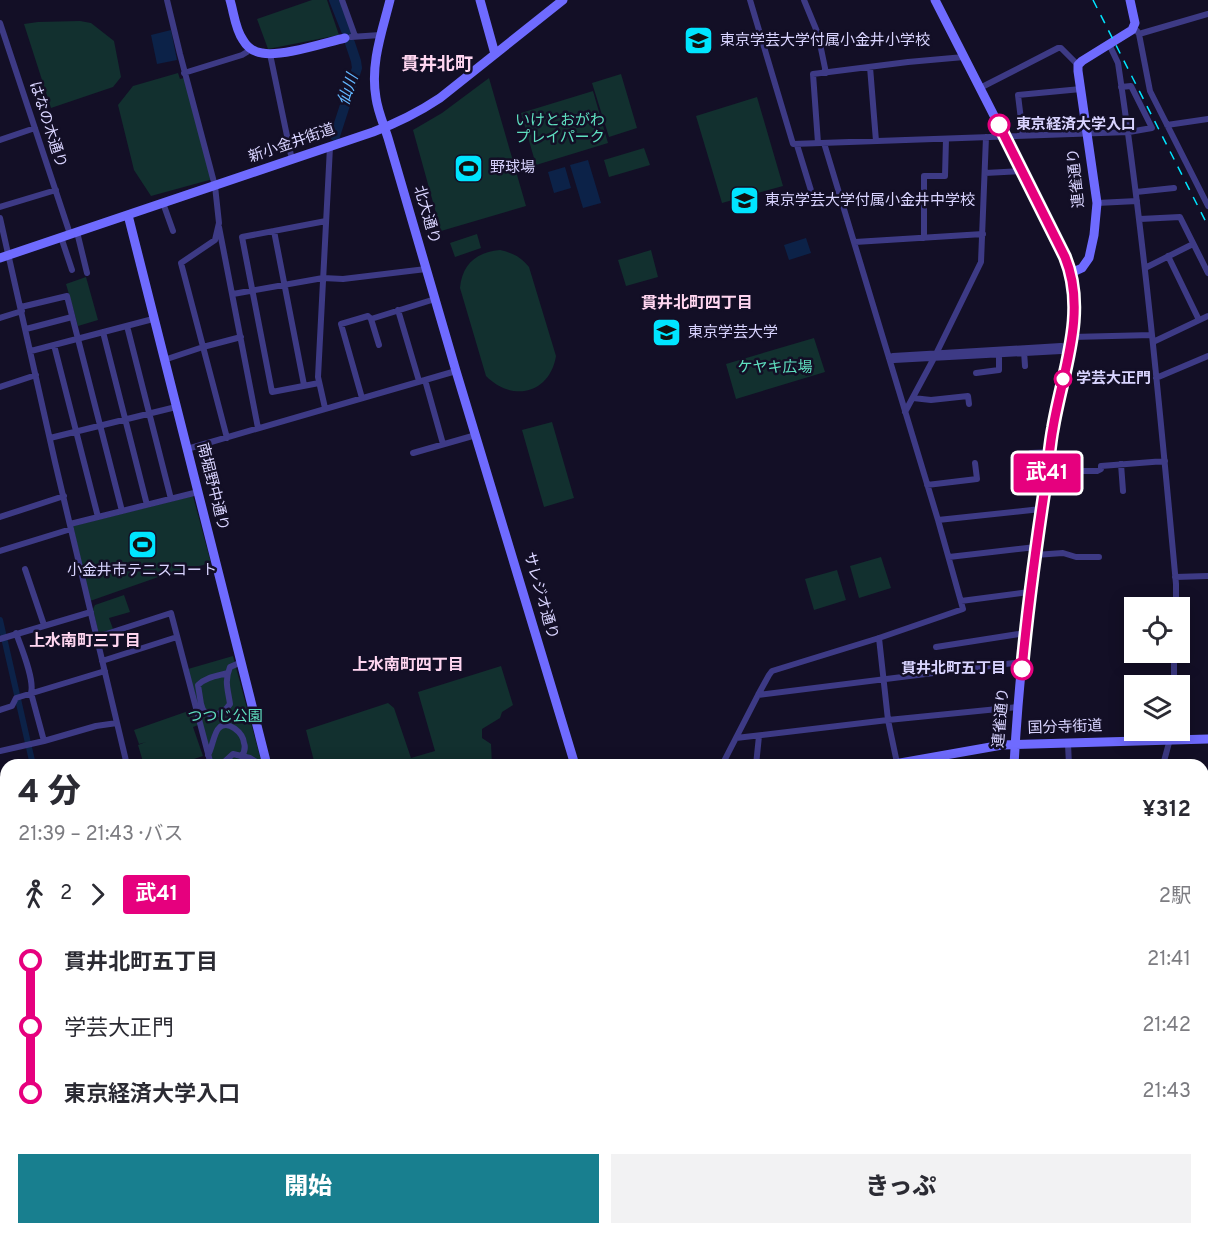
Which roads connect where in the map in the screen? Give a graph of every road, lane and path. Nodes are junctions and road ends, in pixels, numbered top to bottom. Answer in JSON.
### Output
{"nodes":[{"id":1,"x":167,"y":0,"type":"edge"},
{"id":2,"x":230,"y":0,"type":"edge"},
{"id":3,"x":342,"y":0,"type":"edge"},
{"id":4,"x":390,"y":0,"type":"edge"},
{"id":5,"x":480,"y":0,"type":"edge"},
{"id":6,"x":563,"y":0,"type":"edge"},
{"id":7,"x":750,"y":0,"type":"edge"},
{"id":8,"x":804,"y":0,"type":"edge"},
{"id":9,"x":935,"y":0,"type":"edge"},
{"id":10,"x":1130,"y":0,"type":"edge"},
{"id":11,"x":1208,"y":14,"type":"edge"},
{"id":12,"x":0,"y":23,"type":"edge"},
{"id":13,"x":1136,"y":31,"type":"junction"},
{"id":14,"x":380,"y":35,"type":"junction"},
{"id":15,"x":350,"y":37,"type":"junction"},
{"id":16,"x":1109,"y":44,"type":"junction"},
{"id":17,"x":249,"y":48,"type":"junction"},
{"id":18,"x":270,"y":54,"type":"junction"},
{"id":19,"x":495,"y":54,"type":"junction"},
{"id":20,"x":964,"y":57,"type":"junction"},
{"id":21,"x":1078,"y":65,"type":"junction"},
{"id":22,"x":870,"y":68,"type":"junction"},
{"id":23,"x":184,"y":73,"type":"junction"},
{"id":24,"x":826,"y":73,"type":"junction"},
{"id":25,"x":1121,"y":87,"type":"junction"},
{"id":26,"x":980,"y":88,"type":"junction"},
{"id":27,"x":1081,"y":89,"type":"junction"},
{"id":28,"x":1208,"y":118,"type":"edge"},
{"id":29,"x":1167,"y":125,"type":"junction"},
{"id":30,"x":35,"y":128,"type":"junction"},
{"id":31,"x":384,"y":128,"type":"junction"},
{"id":32,"x":1088,"y":132,"type":"junction"},
{"id":33,"x":1129,"y":132,"type":"junction"},
{"id":34,"x":1023,"y":136,"type":"junction"},
{"id":35,"x":986,"y":137,"type":"junction"},
{"id":36,"x":1005,"y":137,"type":"junction"},
{"id":37,"x":946,"y":139,"type":"junction"},
{"id":38,"x":0,"y":140,"type":"edge"},
{"id":39,"x":876,"y":141,"type":"junction"},
{"id":40,"x":821,"y":143,"type":"junction"},
{"id":41,"x":797,"y":145,"type":"junction"},
{"id":42,"x":330,"y":147,"type":"junction"},
{"id":43,"x":292,"y":160,"type":"junction"},
{"id":44,"x":1023,"y":171,"type":"junction"},
{"id":45,"x":986,"y":173,"type":"junction"},
{"id":46,"x":215,"y":186,"type":"junction"},
{"id":47,"x":1174,"y":188,"type":"dead end"},
{"id":48,"x":56,"y":190,"type":"junction"},
{"id":49,"x":1136,"y":192,"type":"junction"},
{"id":50,"x":813,"y":197,"type":"dead end"},
{"id":51,"x":1137,"y":201,"type":"junction"},
{"id":52,"x":163,"y":203,"type":"junction"},
{"id":53,"x":1097,"y":203,"type":"junction"},
{"id":54,"x":1208,"y":206,"type":"edge"},
{"id":55,"x":0,"y":207,"type":"edge"},
{"id":56,"x":128,"y":215,"type":"junction"},
{"id":57,"x":0,"y":218,"type":"edge"},
{"id":58,"x":1140,"y":219,"type":"junction"},
{"id":59,"x":326,"y":221,"type":"junction"},
{"id":60,"x":219,"y":223,"type":"junction"},
{"id":61,"x":173,"y":231,"type":"dead end"},
{"id":62,"x":274,"y":231,"type":"junction"},
{"id":63,"x":69,"y":234,"type":"junction"},
{"id":64,"x":983,"y":234,"type":"junction"},
{"id":65,"x":924,"y":238,"type":"junction"},
{"id":66,"x":855,"y":242,"type":"junction"},
{"id":67,"x":1193,"y":244,"type":"junction"},
{"id":68,"x":4,"y":256,"type":"edge"},
{"id":69,"x":1168,"y":256,"type":"junction"},
{"id":70,"x":1144,"y":268,"type":"junction"},
{"id":71,"x":426,"y":269,"type":"junction"},
{"id":72,"x":72,"y":270,"type":"dead end"},
{"id":73,"x":87,"y":273,"type":"dead end"},
{"id":74,"x":1071,"y":273,"type":"junction"},
{"id":75,"x":1208,"y":273,"type":"edge"},
{"id":76,"x":323,"y":278,"type":"junction"},
{"id":77,"x":285,"y":285,"type":"junction"},
{"id":78,"x":252,"y":291,"type":"junction"},
{"id":79,"x":233,"y":294,"type":"junction"},
{"id":80,"x":435,"y":299,"type":"junction"},
{"id":81,"x":21,"y":309,"type":"junction"},
{"id":82,"x":398,"y":310,"type":"junction"},
{"id":83,"x":1208,"y":316,"type":"edge"},
{"id":84,"x":72,"y":317,"type":"junction"},
{"id":85,"x":0,"y":318,"type":"edge"},
{"id":86,"x":153,"y":319,"type":"junction"},
{"id":87,"x":371,"y":319,"type":"junction"},
{"id":88,"x":1199,"y":320,"type":"junction"},
{"id":89,"x":127,"y":326,"type":"junction"},
{"id":90,"x":26,"y":329,"type":"junction"},
{"id":91,"x":103,"y":332,"type":"junction"},
{"id":92,"x":241,"y":337,"type":"junction"},
{"id":93,"x":1072,"y":337,"type":"junction"},
{"id":94,"x":78,"y":338,"type":"junction"},
{"id":95,"x":1152,"y":338,"type":"junction"},
{"id":96,"x":54,"y":345,"type":"junction"},
{"id":97,"x":379,"y":345,"type":"dead end"},
{"id":98,"x":203,"y":347,"type":"junction"},
{"id":99,"x":1070,"y":348,"type":"junction"},
{"id":100,"x":1024,"y":350,"type":"junction"},
{"id":101,"x":31,"y":351,"type":"junction"},
{"id":102,"x":999,"y":352,"type":"junction"},
{"id":103,"x":935,"y":355,"type":"junction"},
{"id":104,"x":1208,"y":357,"type":"edge"},
{"id":105,"x":889,"y":358,"type":"junction"},
{"id":106,"x":164,"y":360,"type":"junction"},
{"id":107,"x":1025,"y":366,"type":"dead end"},
{"id":108,"x":456,"y":370,"type":"junction"},
{"id":109,"x":976,"y":373,"type":"dead end"},
{"id":110,"x":36,"y":375,"type":"junction"},
{"id":111,"x":1156,"y":378,"type":"junction"},
{"id":112,"x":422,"y":381,"type":"junction"},
{"id":113,"x":319,"y":383,"type":"junction"},
{"id":114,"x":304,"y":386,"type":"junction"},
{"id":115,"x":0,"y":387,"type":"edge"},
{"id":116,"x":362,"y":398,"type":"junction"},
{"id":117,"x":913,"y":398,"type":"junction"},
{"id":118,"x":969,"y":404,"type":"dead end"},
{"id":119,"x":176,"y":407,"type":"junction"},
{"id":120,"x":325,"y":408,"type":"junction"},
{"id":121,"x":905,"y":412,"type":"junction"},
{"id":122,"x":150,"y":414,"type":"junction"},
{"id":123,"x":125,"y":420,"type":"junction"},
{"id":124,"x":101,"y":426,"type":"junction"},
{"id":125,"x":258,"y":428,"type":"junction"},
{"id":126,"x":76,"y":432,"type":"junction"},
{"id":127,"x":476,"y":435,"type":"junction"},
{"id":128,"x":50,"y":438,"type":"junction"},
{"id":129,"x":227,"y":438,"type":"junction"},
{"id":130,"x":443,"y":444,"type":"junction"},
{"id":131,"x":187,"y":449,"type":"junction"},
{"id":132,"x":1050,"y":452,"type":"junction"},
{"id":133,"x":413,"y":453,"type":"dead end"},
{"id":134,"x":1031,"y":453,"type":"dead end"},
{"id":135,"x":1165,"y":461,"type":"junction"},
{"id":136,"x":975,"y":464,"type":"dead end"},
{"id":137,"x":1121,"y":465,"type":"junction"},
{"id":138,"x":1047,"y":471,"type":"junction"},
{"id":139,"x":927,"y":485,"type":"junction"},
{"id":140,"x":1123,"y":491,"type":"dead end"},
{"id":141,"x":198,"y":492,"type":"junction"},
{"id":142,"x":64,"y":496,"type":"junction"},
{"id":143,"x":171,"y":499,"type":"junction"},
{"id":144,"x":147,"y":505,"type":"junction"},
{"id":145,"x":1041,"y":509,"type":"junction"},
{"id":146,"x":122,"y":511,"type":"junction"},
{"id":147,"x":0,"y":517,"type":"edge"},
{"id":148,"x":98,"y":518,"type":"junction"},
{"id":149,"x":938,"y":520,"type":"junction"},
{"id":150,"x":71,"y":527,"type":"junction"},
{"id":151,"x":0,"y":551,"type":"edge"},
{"id":152,"x":1035,"y":551,"type":"junction"},
{"id":153,"x":949,"y":557,"type":"junction"},
{"id":154,"x":1099,"y":557,"type":"dead end"},
{"id":155,"x":25,"y":569,"type":"dead end"},
{"id":156,"x":1208,"y":576,"type":"edge"},
{"id":157,"x":1175,"y":577,"type":"junction"},
{"id":158,"x":1029,"y":592,"type":"junction"},
{"id":159,"x":1176,"y":597,"type":"edge"},
{"id":160,"x":961,"y":601,"type":"junction"},
{"id":161,"x":91,"y":612,"type":"junction"},
{"id":162,"x":44,"y":625,"type":"junction"},
{"id":163,"x":16,"y":633,"type":"junction"},
{"id":164,"x":1025,"y":633,"type":"junction"},
{"id":165,"x":3,"y":637,"type":"edge"},
{"id":166,"x":97,"y":637,"type":"junction"},
{"id":167,"x":177,"y":637,"type":"junction"},
{"id":168,"x":879,"y":638,"type":"junction"},
{"id":169,"x":936,"y":647,"type":"dead end"},
{"id":170,"x":102,"y":661,"type":"junction"},
{"id":171,"x":1022,"y":662,"type":"junction"},
{"id":172,"x":237,"y":664,"type":"dead end"},
{"id":173,"x":105,"y":671,"type":"junction"},
{"id":174,"x":228,"y":673,"type":"junction"},
{"id":175,"x":884,"y":680,"type":"junction"},
{"id":176,"x":31,"y":693,"type":"junction"},
{"id":177,"x":758,"y":695,"type":"junction"},
{"id":178,"x":1018,"y":707,"type":"junction"},
{"id":179,"x":0,"y":710,"type":"edge"},
{"id":180,"x":200,"y":712,"type":"junction"},
{"id":181,"x":217,"y":715,"type":"junction"},
{"id":182,"x":888,"y":720,"type":"junction"},
{"id":183,"x":117,"y":723,"type":"junction"},
{"id":184,"x":221,"y":726,"type":"junction"},
{"id":185,"x":759,"y":736,"type":"junction"},
{"id":186,"x":736,"y":738,"type":"junction"},
{"id":187,"x":1190,"y":738,"type":"edge"},
{"id":188,"x":1208,"y":739,"type":"edge"},
{"id":189,"x":1124,"y":740,"type":"edge"},
{"id":190,"x":44,"y":741,"type":"junction"},
{"id":191,"x":1170,"y":741,"type":"edge"},
{"id":192,"x":1068,"y":744,"type":"junction"},
{"id":193,"x":1015,"y":745,"type":"junction"},
{"id":194,"x":0,"y":751,"type":"edge"},
{"id":195,"x":208,"y":756,"type":"junction"},
{"id":196,"x":242,"y":757,"type":"junction"},
{"id":197,"x":126,"y":759,"type":"edge"},
{"id":198,"x":209,"y":759,"type":"edge"},
{"id":199,"x":228,"y":759,"type":"edge"},
{"id":200,"x":252,"y":759,"type":"edge"},
{"id":201,"x":266,"y":759,"type":"edge"},
{"id":202,"x":573,"y":759,"type":"edge"},
{"id":203,"x":725,"y":759,"type":"edge"},
{"id":204,"x":757,"y":759,"type":"edge"},
{"id":205,"x":892,"y":759,"type":"edge"},
{"id":206,"x":943,"y":759,"type":"edge"},
{"id":207,"x":1014,"y":759,"type":"edge"},
{"id":208,"x":1069,"y":759,"type":"edge"},
{"id":209,"x":1165,"y":759,"type":"edge"}],
"edges":[{"from":1,"to":23,"type":"street"},
{"from":2,"to":17,"type":"main road"},
{"from":3,"to":15,"type":"street"},
{"from":4,"to":14,"type":"main road","name":"北大通り"},
{"from":5,"to":19,"type":"main road"},
{"from":6,"to":19,"type":"main road","name":"新小金井街道"},
{"from":7,"to":41,"type":"street"},
{"from":8,"to":24,"type":"street"},
{"from":9,"to":20,"type":"main road"},
{"from":10,"to":13,"type":"main road"},
{"from":11,"to":13,"type":"street"},
{"from":12,"to":30,"type":"street","name":"はなの木通り"},
{"from":13,"to":16,"type":"main road"},
{"from":13,"to":29,"type":"street"},
{"from":14,"to":15,"type":"street"},
{"from":14,"to":31,"type":"main road","name":"北大通り"},
{"from":15,"to":18,"type":"main road"},
{"from":16,"to":21,"type":"main road"},
{"from":16,"to":25,"type":"street"},
{"from":17,"to":18,"type":"main road"},
{"from":17,"to":23,"type":"street"},
{"from":18,"to":43,"type":"street"},
{"from":19,"to":31,"type":"main road","name":"新小金井街道"},
{"from":20,"to":22,"type":"street"},
{"from":20,"to":26,"type":"main road"},
{"from":21,"to":26,"type":"street"},
{"from":21,"to":27,"type":"main road","name":"連雀通り"},
{"from":22,"to":24,"type":"street"},
{"from":22,"to":39,"type":"street"},
{"from":23,"to":46,"type":"street"},
{"from":24,"to":40,"type":"street"},
{"from":25,"to":33,"type":"street"},
{"from":25,"to":33,"type":"street"},
{"from":26,"to":36,"type":"main road"},
{"from":27,"to":32,"type":"main road","name":"連雀通り"},
{"from":27,"to":34,"type":"street"},
{"from":28,"to":29,"type":"street"},
{"from":29,"to":54,"type":"street"},
{"from":30,"to":38,"type":"street"},
{"from":30,"to":48,"type":"street","name":"はなの木通り"},
{"from":31,"to":42,"type":"main road","name":"新小金井街道"},
{"from":31,"to":71,"type":"main road","name":"北大通り"},
{"from":32,"to":33,"type":"street"},
{"from":32,"to":34,"type":"street"},
{"from":32,"to":53,"type":"main road","name":"連雀通り"},
{"from":33,"to":49,"type":"street"},
{"from":34,"to":36,"type":"street"},
{"from":35,"to":36,"type":"street"},
{"from":35,"to":37,"type":"street"},
{"from":35,"to":45,"type":"street"},
{"from":36,"to":44,"type":"main road"},
{"from":37,"to":39,"type":"street"},
{"from":37,"to":65,"type":"street"},
{"from":39,"to":40,"type":"street"},
{"from":40,"to":41,"type":"street"},
{"from":40,"to":66,"type":"street"},
{"from":41,"to":50,"type":"street"},
{"from":42,"to":43,"type":"main road","name":"新小金井街道"},
{"from":42,"to":59,"type":"street"},
{"from":43,"to":46,"type":"main road","name":"新小金井街道"},
{"from":44,"to":45,"type":"street"},
{"from":44,"to":74,"type":"main road"},
{"from":45,"to":64,"type":"street"},
{"from":46,"to":52,"type":"main road","name":"新小金井街道"},
{"from":46,"to":60,"type":"street"},
{"from":47,"to":49,"type":"street"},
{"from":48,"to":55,"type":"street"},
{"from":48,"to":63,"type":"street","name":"はなの木通り"},
{"from":49,"to":51,"type":"street"},
{"from":51,"to":53,"type":"street"},
{"from":51,"to":58,"type":"street"},
{"from":52,"to":56,"type":"main road","name":"新小金井街道"},
{"from":52,"to":61,"type":"street"},
{"from":53,"to":74,"type":"main road","name":"連雀通り"},
{"from":56,"to":63,"type":"main road","name":"新小金井街道"},
{"from":56,"to":86,"type":"main road","name":"南堀野中通り"},
{"from":57,"to":68,"type":"street"},
{"from":58,"to":67,"type":"street"},
{"from":58,"to":70,"type":"street"},
{"from":59,"to":62,"type":"street"},
{"from":59,"to":76,"type":"street"},
{"from":60,"to":79,"type":"street"},
{"from":60,"to":98,"type":"street"},
{"from":62,"to":77,"type":"street"},
{"from":62,"to":78,"type":"street"},
{"from":63,"to":68,"type":"main road","name":"新小金井街道"},
{"from":63,"to":72,"type":"street"},
{"from":63,"to":73,"type":"street"},
{"from":64,"to":65,"type":"street"},
{"from":64,"to":103,"type":"street"},
{"from":65,"to":66,"type":"street"},
{"from":66,"to":105,"type":"street"},
{"from":67,"to":69,"type":"street"},
{"from":67,"to":75,"type":"street"},
{"from":68,"to":81,"type":"street"},
{"from":69,"to":70,"type":"street"},
{"from":69,"to":88,"type":"street"},
{"from":70,"to":95,"type":"street"},
{"from":71,"to":76,"type":"street"},
{"from":71,"to":80,"type":"main road","name":"北大通り"},
{"from":74,"to":93,"type":"main road","name":"連雀通り"},
{"from":76,"to":77,"type":"street"},
{"from":76,"to":113,"type":"street"},
{"from":77,"to":78,"type":"street"},
{"from":77,"to":114,"type":"street"},
{"from":78,"to":79,"type":"street"},
{"from":78,"to":114,"type":"street"},
{"from":79,"to":92,"type":"street"},
{"from":80,"to":82,"type":"street"},
{"from":80,"to":108,"type":"main road","name":"北大通り"},
{"from":81,"to":84,"type":"street"},
{"from":81,"to":85,"type":"street"},
{"from":81,"to":90,"type":"street"},
{"from":82,"to":87,"type":"street"},
{"from":82,"to":112,"type":"street"},
{"from":83,"to":88,"type":"street"},
{"from":84,"to":90,"type":"street"},
{"from":84,"to":94,"type":"street"},
{"from":86,"to":89,"type":"street"},
{"from":86,"to":106,"type":"main road","name":"南堀野中通り"},
{"from":87,"to":97,"type":"street"},
{"from":87,"to":116,"type":"street"},
{"from":88,"to":95,"type":"street"},
{"from":89,"to":91,"type":"street"},
{"from":89,"to":122,"type":"street"},
{"from":90,"to":101,"type":"street"},
{"from":91,"to":94,"type":"street"},
{"from":91,"to":123,"type":"street"},
{"from":92,"to":98,"type":"street"},
{"from":92,"to":125,"type":"street"},
{"from":93,"to":95,"type":"street"},
{"from":93,"to":99,"type":"main road","name":"連雀通り"},
{"from":94,"to":96,"type":"street"},
{"from":94,"to":124,"type":"street"},
{"from":95,"to":111,"type":"street"},
{"from":96,"to":101,"type":"street"},
{"from":96,"to":126,"type":"street"},
{"from":98,"to":106,"type":"street"},
{"from":98,"to":129,"type":"street"},
{"from":99,"to":100,"type":"street"},
{"from":99,"to":132,"type":"main road","name":"連雀通り"},
{"from":100,"to":102,"type":"street"},
{"from":100,"to":107,"type":"street"},
{"from":101,"to":110,"type":"street"},
{"from":102,"to":103,"type":"street"},
{"from":102,"to":109,"type":"street"},
{"from":103,"to":105,"type":"street"},
{"from":103,"to":117,"type":"street"},
{"from":104,"to":111,"type":"street"},
{"from":105,"to":121,"type":"street"},
{"from":106,"to":119,"type":"main road","name":"南堀野中通り"},
{"from":108,"to":112,"type":"street"},
{"from":108,"to":127,"type":"main road","name":"北大通り"},
{"from":110,"to":115,"type":"street"},
{"from":110,"to":128,"type":"street"},
{"from":111,"to":135,"type":"street"},
{"from":112,"to":116,"type":"street"},
{"from":112,"to":130,"type":"street"},
{"from":113,"to":114,"type":"street"},
{"from":113,"to":120,"type":"street"},
{"from":116,"to":120,"type":"street"},
{"from":117,"to":118,"type":"street"},
{"from":117,"to":121,"type":"street"},
{"from":119,"to":122,"type":"street"},
{"from":119,"to":131,"type":"main road","name":"南堀野中通り"},
{"from":120,"to":125,"type":"street"},
{"from":121,"to":139,"type":"street"},
{"from":122,"to":123,"type":"street"},
{"from":122,"to":143,"type":"street"},
{"from":123,"to":124,"type":"street"},
{"from":123,"to":144,"type":"street"},
{"from":124,"to":126,"type":"street"},
{"from":124,"to":146,"type":"street"},
{"from":125,"to":129,"type":"street"},
{"from":126,"to":128,"type":"street"},
{"from":126,"to":148,"type":"street"},
{"from":127,"to":130,"type":"street"},
{"from":127,"to":202,"type":"main road","name":"サレジオ通り"},
{"from":128,"to":142,"type":"street"},
{"from":129,"to":131,"type":"street"},
{"from":130,"to":133,"type":"street"},
{"from":131,"to":141,"type":"main road","name":"南堀野中通り"},
{"from":132,"to":134,"type":"street"},
{"from":132,"to":138,"type":"main road","name":"連雀通り"},
{"from":135,"to":137,"type":"street"},
{"from":135,"to":157,"type":"street"},
{"from":136,"to":139,"type":"street"},
{"from":137,"to":138,"type":"street"},
{"from":137,"to":140,"type":"street"},
{"from":138,"to":145,"type":"main road","name":"連雀通り"},
{"from":139,"to":149,"type":"street"},
{"from":141,"to":143,"type":"street"},
{"from":141,"to":201,"type":"main road","name":"南堀野中通り"},
{"from":142,"to":147,"type":"street"},
{"from":142,"to":150,"type":"street"},
{"from":143,"to":144,"type":"street"},
{"from":144,"to":146,"type":"street"},
{"from":145,"to":149,"type":"street"},
{"from":145,"to":152,"type":"main road","name":"連雀通り"},
{"from":146,"to":148,"type":"street"},
{"from":148,"to":150,"type":"street"},
{"from":149,"to":153,"type":"street"},
{"from":150,"to":151,"type":"street"},
{"from":150,"to":161,"type":"street"},
{"from":152,"to":153,"type":"street"},
{"from":152,"to":154,"type":"street"},
{"from":152,"to":158,"type":"main road","name":"連雀通り"},
{"from":153,"to":160,"type":"street"},
{"from":155,"to":162,"type":"street"},
{"from":156,"to":157,"type":"street"},
{"from":157,"to":159,"type":"street"},
{"from":158,"to":160,"type":"street"},
{"from":158,"to":164,"type":"main road","name":"連雀通り"},
{"from":160,"to":168,"type":"street"},
{"from":161,"to":162,"type":"street"},
{"from":161,"to":166,"type":"street"},
{"from":162,"to":163,"type":"street"},
{"from":163,"to":165,"type":"street"},
{"from":163,"to":176,"type":"street"},
{"from":164,"to":169,"type":"street"},
{"from":164,"to":171,"type":"main road","name":"連雀通り"},
{"from":166,"to":167,"type":"street"},
{"from":166,"to":170,"type":"street"},
{"from":167,"to":170,"type":"street"},
{"from":167,"to":180,"type":"street"},
{"from":168,"to":175,"type":"street"},
{"from":168,"to":177,"type":"street"},
{"from":170,"to":173,"type":"street"},
{"from":171,"to":175,"type":"street"},
{"from":171,"to":178,"type":"main road","name":"連雀通り"},
{"from":172,"to":174,"type":"street"},
{"from":173,"to":176,"type":"street"},
{"from":173,"to":183,"type":"street"},
{"from":174,"to":180,"type":"street"},
{"from":174,"to":181,"type":"street"},
{"from":175,"to":177,"type":"street"},
{"from":175,"to":182,"type":"street"},
{"from":176,"to":179,"type":"street"},
{"from":176,"to":190,"type":"street"},
{"from":177,"to":186,"type":"street"},
{"from":178,"to":182,"type":"street"},
{"from":178,"to":193,"type":"main road","name":"連雀通り"},
{"from":180,"to":181,"type":"street"},
{"from":180,"to":195,"type":"street"},
{"from":181,"to":184,"type":"street"},
{"from":182,"to":185,"type":"street"},
{"from":182,"to":205,"type":"street"},
{"from":183,"to":190,"type":"street"},
{"from":183,"to":197,"type":"street"},
{"from":184,"to":195,"type":"street"},
{"from":184,"to":196,"type":"street"},
{"from":185,"to":186,"type":"street"},
{"from":185,"to":204,"type":"street"},
{"from":186,"to":203,"type":"street"},
{"from":187,"to":188,"type":"main road","name":"国分寺街道"},
{"from":189,"to":192,"type":"main road","name":"国分寺街道"},
{"from":190,"to":194,"type":"street"},
{"from":191,"to":209,"type":"street"},
{"from":192,"to":193,"type":"main road","name":"国分寺街道"},
{"from":192,"to":208,"type":"street"},
{"from":193,"to":206,"type":"main road","name":"国分寺街道"},
{"from":193,"to":207,"type":"main road","name":"連雀通り"},
{"from":195,"to":198,"type":"street"},
{"from":196,"to":199,"type":"street"},
{"from":196,"to":200,"type":"street"}]}
